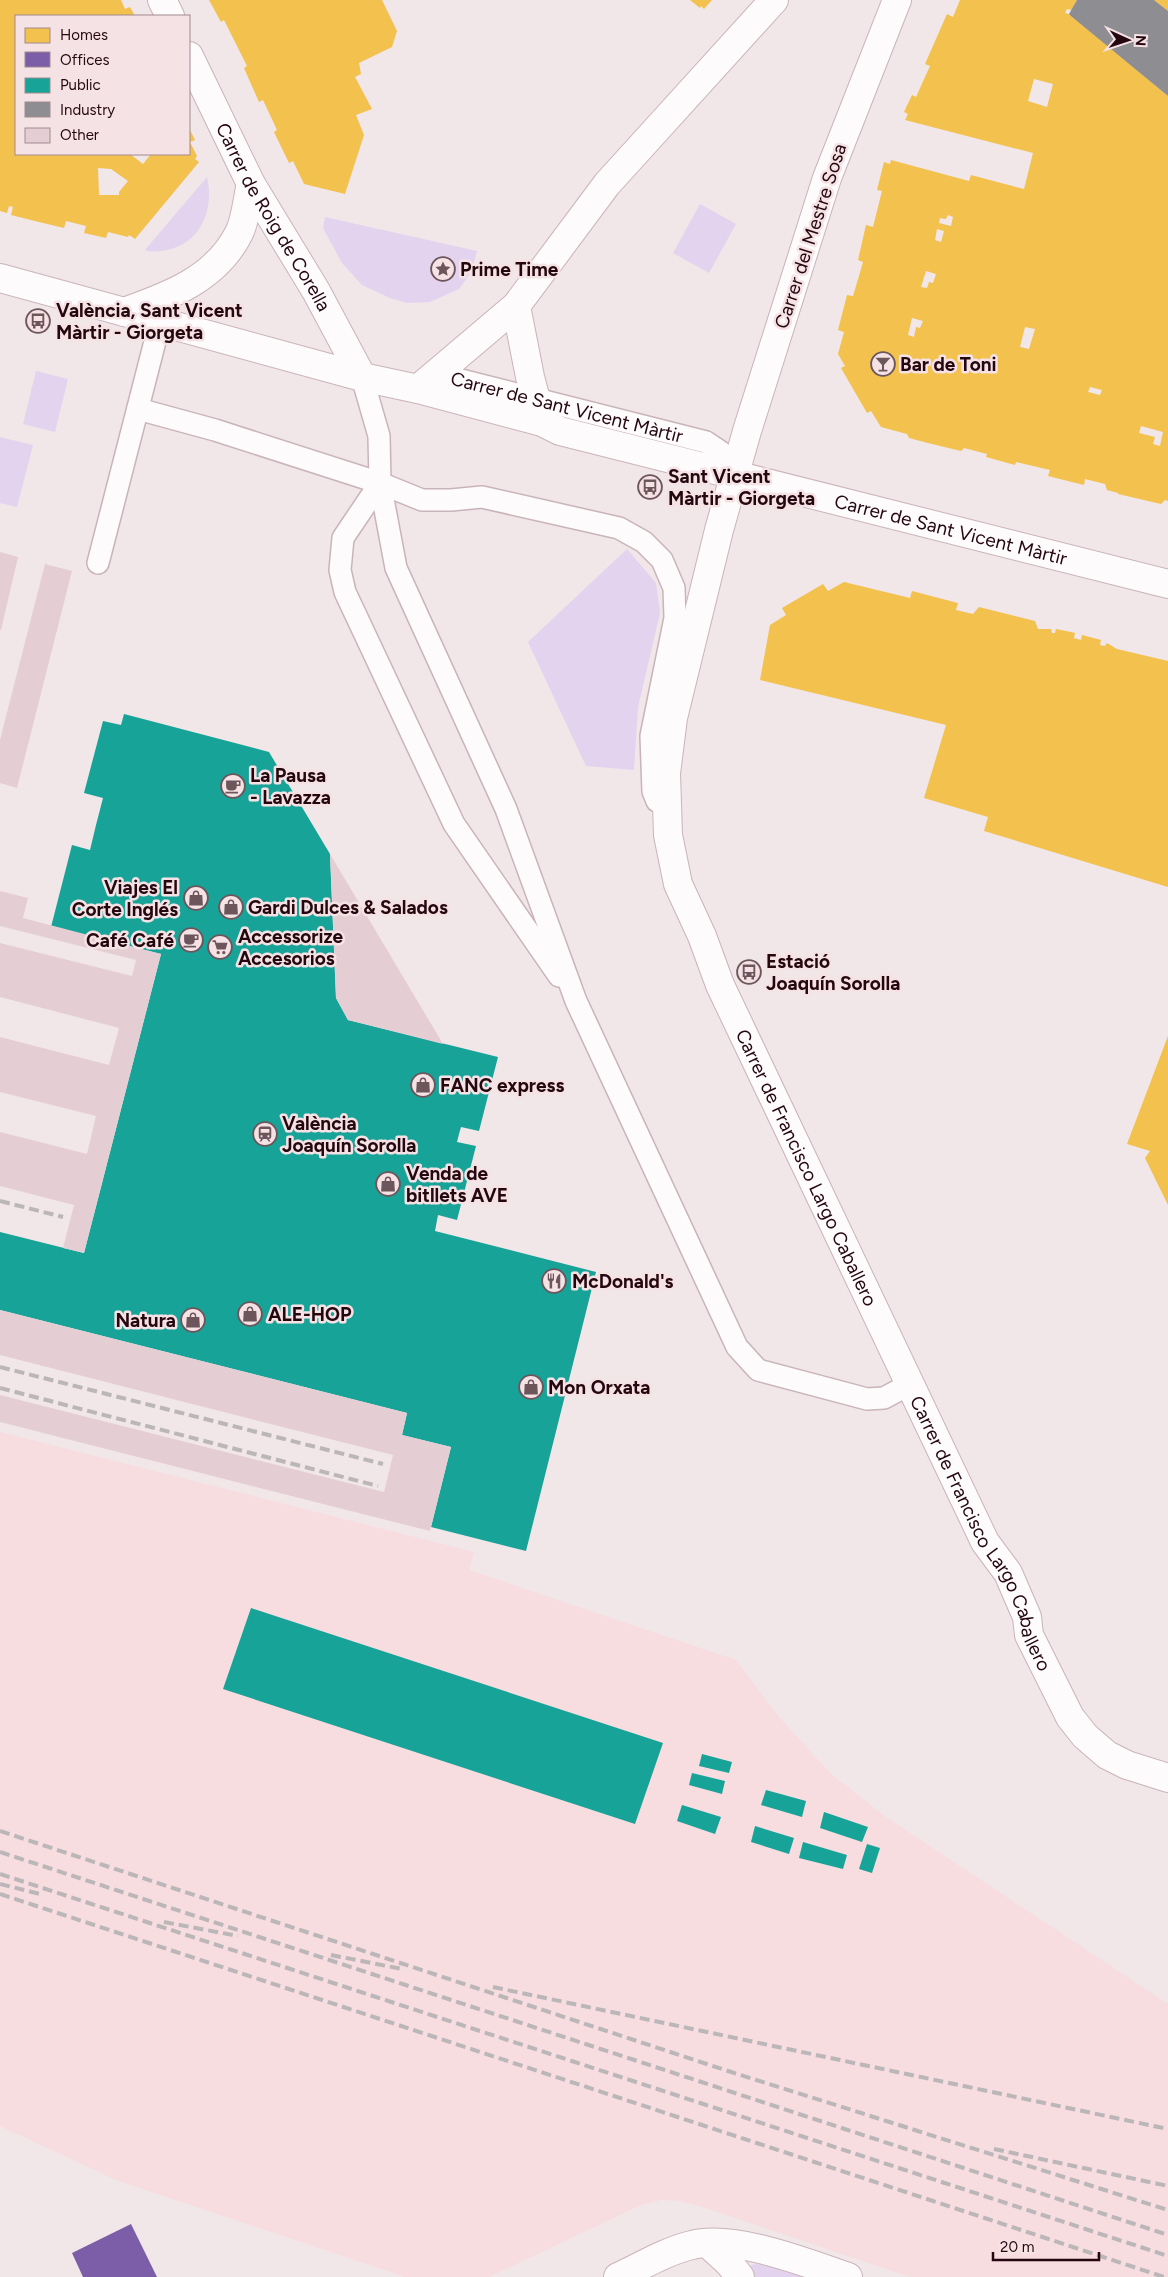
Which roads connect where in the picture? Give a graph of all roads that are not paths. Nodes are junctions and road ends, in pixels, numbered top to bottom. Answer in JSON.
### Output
{"nodes":[{"id":1,"x":162,"y":0,"type":"edge"},
{"id":2,"x":774,"y":0,"type":"edge"},
{"id":3,"x":897,"y":0,"type":"edge"},
{"id":4,"x":170,"y":15,"type":"edge"},
{"id":5,"x":190,"y":58,"type":"edge"},
{"id":6,"x":251,"y":184,"type":"junction"},
{"id":7,"x":0,"y":278,"type":"edge"},
{"id":8,"x":516,"y":306,"type":"junction"},
{"id":9,"x":124,"y":312,"type":"junction"},
{"id":10,"x":160,"y":322,"type":"junction"},
{"id":11,"x":362,"y":377,"type":"junction"},
{"id":12,"x":428,"y":381,"type":"junction"},
{"id":13,"x":138,"y":409,"type":"junction"},
{"id":14,"x":539,"y":410,"type":"junction"},
{"id":15,"x":733,"y":475,"type":"junction"},
{"id":16,"x":380,"y":483,"type":"junction"},
{"id":17,"x":98,"y":563,"type":"dead end"},
{"id":18,"x":1168,"y":584,"type":"edge"},
{"id":19,"x":668,"y":834,"type":"junction"},
{"id":20,"x":576,"y":1001,"type":"junction"},
{"id":21,"x":910,"y":1384,"type":"junction"},
{"id":22,"x":1168,"y":1778,"type":"edge"},
{"id":23,"x":707,"y":2243,"type":"junction"},
{"id":24,"x":618,"y":2277,"type":"edge"},
{"id":25,"x":740,"y":2277,"type":"edge"},
{"id":26,"x":848,"y":2277,"type":"edge"}],
"edges":[{"from":1,"to":4,"type":"street"},
{"from":2,"to":8,"type":"street"},
{"from":3,"to":15,"type":"street","name":"Carrer del Mestre Sosa"},
{"from":5,"to":6,"type":"street","name":"Carrer de Roig de Corella"},
{"from":6,"to":9,"type":"street"},
{"from":6,"to":11,"type":"street","name":"Carrer de Roig de Corella"},
{"from":7,"to":9,"type":"street","name":"Carrer de Sant Vicent Màrtir"},
{"from":8,"to":12,"type":"street"},
{"from":8,"to":14,"type":"street"},
{"from":9,"to":10,"type":"street","name":"Carrer de Sant Vicent Màrtir"},
{"from":10,"to":11,"type":"street","name":"Carrer de Sant Vicent Màrtir"},
{"from":10,"to":13,"type":"lane"},
{"from":11,"to":12,"type":"street","name":"Carrer de Sant Vicent Màrtir"},
{"from":11,"to":16,"type":"lane"},
{"from":12,"to":14,"type":"street","name":"Carrer de Sant Vicent Màrtir"},
{"from":13,"to":16,"type":"lane"},
{"from":13,"to":17,"type":"lane"},
{"from":14,"to":15,"type":"street","name":"Carrer de Sant Vicent Màrtir"},
{"from":15,"to":18,"type":"street","name":"Carrer de Sant Vicent Màrtir"},
{"from":15,"to":19,"type":"street","name":"Carrer de Francisco Largo Caballero"},
{"from":16,"to":19,"type":"lane"},
{"from":16,"to":20,"type":"lane"},
{"from":16,"to":20,"type":"lane"},
{"from":19,"to":21,"type":"street","name":"Carrer de Francisco Largo Caballero"},
{"from":20,"to":21,"type":"lane"},
{"from":21,"to":22,"type":"street","name":"Carrer de Francisco Largo Caballero"},
{"from":23,"to":24,"type":"street"},
{"from":23,"to":25,"type":"street"},
{"from":23,"to":26,"type":"street"}]}
